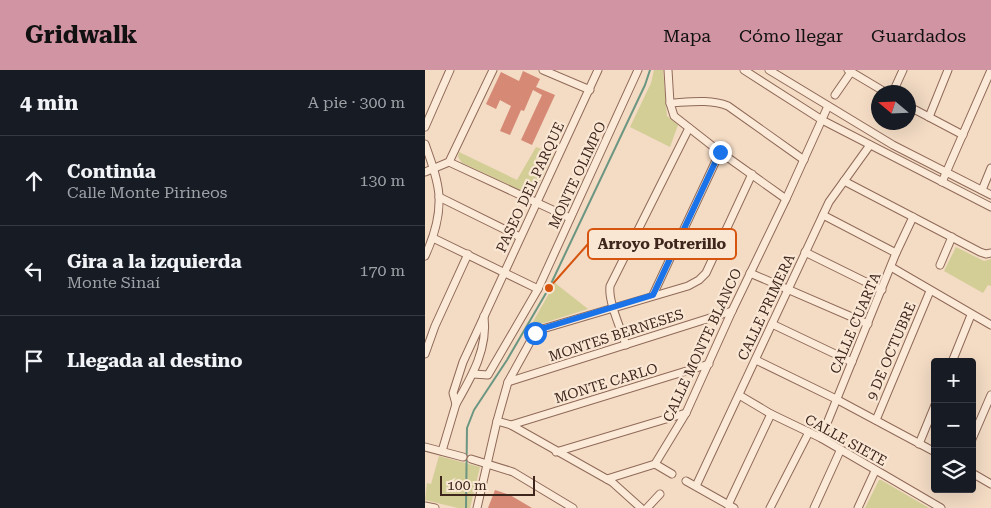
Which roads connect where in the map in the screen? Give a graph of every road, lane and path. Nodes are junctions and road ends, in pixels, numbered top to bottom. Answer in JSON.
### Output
{"nodes":[{"id":1,"x":450,"y":70,"type":"edge"},
{"id":2,"x":493,"y":70,"type":"edge"},
{"id":3,"x":543,"y":70,"type":"edge"},
{"id":4,"x":598,"y":70,"type":"edge"},
{"id":5,"x":638,"y":70,"type":"edge"},
{"id":6,"x":668,"y":70,"type":"edge"},
{"id":7,"x":744,"y":70,"type":"edge"},
{"id":8,"x":769,"y":70,"type":"edge"},
{"id":9,"x":903,"y":70,"type":"edge"},
{"id":10,"x":948,"y":70,"type":"edge"},
{"id":11,"x":991,"y":70,"type":"edge"},
{"id":12,"x":849,"y":71,"type":"edge"},
{"id":13,"x":859,"y":73,"type":"edge"},
{"id":14,"x":875,"y":85,"type":"edge"},
{"id":15,"x":896,"y":85,"type":"edge"},
{"id":16,"x":590,"y":90,"type":"junction"},
{"id":17,"x":835,"y":95,"type":"dead end"},
{"id":18,"x":670,"y":104,"type":"junction"},
{"id":19,"x":828,"y":106,"type":"junction"},
{"id":20,"x":916,"y":110,"type":"edge"},
{"id":21,"x":929,"y":117,"type":"junction"},
{"id":22,"x":822,"y":120,"type":"junction"},
{"id":23,"x":425,"y":127,"type":"edge"},
{"id":24,"x":689,"y":128,"type":"junction"},
{"id":25,"x":963,"y":135,"type":"junction"},
{"id":26,"x":425,"y":144,"type":"edge"},
{"id":27,"x":869,"y":145,"type":"junction"},
{"id":28,"x":720,"y":152,"type":"junction"},
{"id":29,"x":804,"y":160,"type":"junction"},
{"id":30,"x":449,"y":162,"type":"junction"},
{"id":31,"x":991,"y":168,"type":"edge"},
{"id":32,"x":433,"y":169,"type":"junction"},
{"id":33,"x":425,"y":172,"type":"edge"},
{"id":34,"x":947,"y":172,"type":"junction"},
{"id":35,"x":751,"y":174,"type":"junction"},
{"id":36,"x":844,"y":181,"type":"junction"},
{"id":37,"x":942,"y":182,"type":"junction"},
{"id":38,"x":982,"y":190,"type":"junction"},
{"id":39,"x":991,"y":195,"type":"edge"},
{"id":40,"x":439,"y":197,"type":"junction"},
{"id":41,"x":786,"y":199,"type":"junction"},
{"id":42,"x":537,"y":203,"type":"junction"},
{"id":43,"x":991,"y":207,"type":"edge"},
{"id":44,"x":823,"y":215,"type":"junction"},
{"id":45,"x":913,"y":217,"type":"junction"},
{"id":46,"x":571,"y":218,"type":"junction"},
{"id":47,"x":520,"y":237,"type":"junction"},
{"id":48,"x":433,"y":238,"type":"junction"},
{"id":49,"x":952,"y":238,"type":"junction"},
{"id":50,"x":805,"y":252,"type":"junction"},
{"id":51,"x":991,"y":252,"type":"edge"},
{"id":52,"x":896,"y":253,"type":"junction"},
{"id":53,"x":425,"y":254,"type":"edge"},
{"id":54,"x":468,"y":254,"type":"junction"},
{"id":55,"x":939,"y":265,"type":"dead end"},
{"id":56,"x":891,"y":267,"type":"junction"},
{"id":57,"x":504,"y":272,"type":"junction"},
{"id":58,"x":750,"y":273,"type":"junction"},
{"id":59,"x":538,"y":289,"type":"junction"},
{"id":60,"x":787,"y":290,"type":"junction"},
{"id":61,"x":882,"y":290,"type":"junction"},
{"id":62,"x":931,"y":291,"type":"junction"},
{"id":63,"x":653,"y":295,"type":"junction"},
{"id":64,"x":614,"y":308,"type":"junction"},
{"id":65,"x":731,"y":311,"type":"junction"},
{"id":66,"x":484,"y":315,"type":"junction"},
{"id":67,"x":971,"y":315,"type":"junction"},
{"id":68,"x":772,"y":324,"type":"junction"},
{"id":69,"x":868,"y":324,"type":"junction"},
{"id":70,"x":991,"y":325,"type":"edge"},
{"id":71,"x":626,"y":345,"type":"junction"},
{"id":72,"x":425,"y":354,"type":"edge"},
{"id":73,"x":955,"y":358,"type":"edge"},
{"id":74,"x":756,"y":360,"type":"junction"},
{"id":75,"x":852,"y":362,"type":"junction"},
{"id":76,"x":709,"y":364,"type":"junction"},
{"id":77,"x":473,"y":374,"type":"junction"},
{"id":78,"x":508,"y":382,"type":"junction"},
{"id":79,"x":739,"y":395,"type":"junction"},
{"id":80,"x":991,"y":395,"type":"edge"},
{"id":81,"x":836,"y":399,"type":"junction"},
{"id":82,"x":456,"y":404,"type":"junction"},
{"id":83,"x":686,"y":413,"type":"junction"},
{"id":84,"x":771,"y":414,"type":"junction"},
{"id":85,"x":931,"y":416,"type":"edge"},
{"id":86,"x":876,"y":420,"type":"junction"},
{"id":87,"x":497,"y":421,"type":"junction"},
{"id":88,"x":511,"y":425,"type":"junction"},
{"id":89,"x":976,"y":431,"type":"edge"},
{"id":90,"x":809,"y":432,"type":"junction"},
{"id":91,"x":821,"y":438,"type":"junction"},
{"id":92,"x":919,"y":444,"type":"junction"},
{"id":93,"x":425,"y":447,"type":"edge"},
{"id":94,"x":931,"y":450,"type":"edge"},
{"id":95,"x":442,"y":451,"type":"junction"},
{"id":96,"x":840,"y":451,"type":"junction"},
{"id":97,"x":556,"y":452,"type":"junction"},
{"id":98,"x":463,"y":457,"type":"dead end"},
{"id":99,"x":471,"y":459,"type":"dead end"},
{"id":100,"x":487,"y":464,"type":"junction"},
{"id":101,"x":655,"y":464,"type":"junction"},
{"id":102,"x":875,"y":471,"type":"junction"},
{"id":103,"x":672,"y":474,"type":"dead end"},
{"id":104,"x":976,"y":475,"type":"edge"},
{"id":105,"x":607,"y":479,"type":"junction"},
{"id":106,"x":687,"y":481,"type":"dead end"},
{"id":107,"x":991,"y":484,"type":"edge"},
{"id":108,"x":695,"y":486,"type":"junction"},
{"id":109,"x":660,"y":494,"type":"dead end"},
{"id":110,"x":425,"y":506,"type":"edge"},
{"id":111,"x":650,"y":507,"type":"edge"},
{"id":112,"x":731,"y":507,"type":"edge"},
{"id":113,"x":435,"y":508,"type":"edge"},
{"id":114,"x":477,"y":508,"type":"edge"},
{"id":115,"x":573,"y":508,"type":"edge"},
{"id":116,"x":641,"y":508,"type":"edge"},
{"id":117,"x":771,"y":508,"type":"edge"},
{"id":118,"x":814,"y":508,"type":"edge"},
{"id":119,"x":858,"y":508,"type":"edge"},
{"id":120,"x":941,"y":508,"type":"edge"}],
"edges":[{"from":1,"to":23,"type":"street"},
{"from":2,"to":30,"type":"street"},
{"from":3,"to":16,"type":"street"},
{"from":4,"to":16,"type":"street","name":"PASEO DEL PARQUE"},
{"from":5,"to":46,"type":"street","name":"MONTE OLIMPO"},
{"from":6,"to":18,"type":"street"},
{"from":7,"to":22,"type":"street"},
{"from":8,"to":19,"type":"street"},
{"from":9,"to":15,"type":"street"},
{"from":10,"to":21,"type":"street"},
{"from":11,"to":25,"type":"street"},
{"from":12,"to":13,"type":"street"},
{"from":12,"to":17,"type":"street"},
{"from":13,"to":14,"type":"street"},
{"from":16,"to":42,"type":"street","name":"PASEO DEL PARQUE"},
{"from":18,"to":24,"type":"street"},
{"from":18,"to":29,"type":"street"},
{"from":19,"to":22,"type":"street","name":"CALLE MONTE BLANCO"},
{"from":19,"to":34,"type":"street"},
{"from":20,"to":21,"type":"street"},
{"from":21,"to":25,"type":"street"},
{"from":22,"to":27,"type":"street"},
{"from":22,"to":29,"type":"street","name":"CALLE MONTE BLANCO"},
{"from":24,"to":28,"type":"street"},
{"from":24,"to":64,"type":"street"},
{"from":25,"to":34,"type":"street"},
{"from":26,"to":32,"type":"street"},
{"from":27,"to":36,"type":"street","name":"CALLE PRIMERA"},
{"from":27,"to":37,"type":"street"},
{"from":28,"to":35,"type":"street"},
{"from":28,"to":63,"type":"street"},
{"from":29,"to":41,"type":"street","name":"CALLE MONTE BLANCO"},
{"from":30,"to":32,"type":"street"},
{"from":30,"to":42,"type":"street"},
{"from":31,"to":38,"type":"street"},
{"from":32,"to":33,"type":"street"},
{"from":32,"to":40,"type":"street"},
{"from":34,"to":37,"type":"street"},
{"from":34,"to":38,"type":"street"},
{"from":35,"to":41,"type":"street"},
{"from":35,"to":63,"type":"street"},
{"from":36,"to":44,"type":"street","name":"CALLE PRIMERA"},
{"from":36,"to":45,"type":"street"},
{"from":37,"to":43,"type":"street"},
{"from":38,"to":39,"type":"street"},
{"from":40,"to":47,"type":"street"},
{"from":40,"to":48,"type":"street"},
{"from":41,"to":58,"type":"street","name":"CALLE MONTE BLANCO"},
{"from":42,"to":46,"type":"street"},
{"from":42,"to":47,"type":"street","name":"PASEO DEL PARQUE"},
{"from":44,"to":50,"type":"street","name":"CALLE PRIMERA"},
{"from":44,"to":52,"type":"street"},
{"from":45,"to":49,"type":"street"},
{"from":45,"to":52,"type":"street","name":"CALLE CUARTA"},
{"from":46,"to":59,"type":"street","name":"MONTE OLIMPO"},
{"from":47,"to":57,"type":"street","name":"PASEO DEL PARQUE"},
{"from":48,"to":53,"type":"street"},
{"from":48,"to":54,"type":"street"},
{"from":49,"to":51,"type":"street"},
{"from":49,"to":55,"type":"street"},
{"from":50,"to":60,"type":"street","name":"CALLE PRIMERA"},
{"from":50,"to":61,"type":"street"},
{"from":52,"to":56,"type":"street","name":"CALLE CUARTA"},
{"from":54,"to":57,"type":"street"},
{"from":54,"to":72,"type":"street"},
{"from":56,"to":61,"type":"street","name":"CALLE CUARTA"},
{"from":56,"to":62,"type":"street"},
{"from":57,"to":59,"type":"street"},
{"from":57,"to":66,"type":"street","name":"PASEO DEL PARQUE"},
{"from":58,"to":60,"type":"street"},
{"from":58,"to":65,"type":"street","name":"CALLE MONTE BLANCO"},
{"from":59,"to":77,"type":"street","name":"MONTE OLIMPO"},
{"from":60,"to":68,"type":"street","name":"CALLE PRIMERA"},
{"from":60,"to":69,"type":"street"},
{"from":61,"to":69,"type":"street","name":"CALLE CUARTA"},
{"from":62,"to":67,"type":"street"},
{"from":62,"to":86,"type":"street","name":"9 DE OCTUBRE"},
{"from":63,"to":64,"type":"street"},
{"from":64,"to":71,"type":"street"},
{"from":64,"to":78,"type":"street"},
{"from":65,"to":71,"type":"street","name":"MONTES BERNESES"},
{"from":65,"to":76,"type":"street","name":"CALLE MONTE BLANCO"},
{"from":66,"to":77,"type":"street","name":"PASEO DEL PARQUE"},
{"from":66,"to":82,"type":"street","name":"PASEO DEL PARQUE"},
{"from":67,"to":70,"type":"street"},
{"from":67,"to":73,"type":"street"},
{"from":68,"to":74,"type":"street","name":"CALLE PRIMERA"},
{"from":68,"to":75,"type":"street"},
{"from":69,"to":75,"type":"street","name":"CALLE CUARTA"},
{"from":71,"to":78,"type":"street","name":"MONTES BERNESES"},
{"from":74,"to":79,"type":"street","name":"CALLE PRIMERA"},
{"from":74,"to":81,"type":"street"},
{"from":75,"to":81,"type":"street","name":"CALLE CUARTA"},
{"from":76,"to":83,"type":"street","name":"CALLE MONTE BLANCO"},
{"from":76,"to":88,"type":"street","name":"MONTE CARLO"},
{"from":77,"to":82,"type":"street","name":"PASEO DEL PARQUE"},
{"from":78,"to":87,"type":"street"},
{"from":79,"to":84,"type":"street","name":"CALLE SIETE"},
{"from":79,"to":108,"type":"street","name":"CALLE PRIMERA"},
{"from":80,"to":89,"type":"street"},
{"from":81,"to":86,"type":"street"},
{"from":81,"to":91,"type":"street","name":"CALLE CUARTA"},
{"from":82,"to":95,"type":"street","name":"PASEO DEL PARQUE"},
{"from":83,"to":97,"type":"street"},
{"from":83,"to":101,"type":"street","name":"CALLE MONTE BLANCO"},
{"from":84,"to":90,"type":"street","name":"CALLE SIETE"},
{"from":84,"to":112,"type":"street"},
{"from":85,"to":92,"type":"street"},
{"from":86,"to":92,"type":"street"},
{"from":87,"to":88,"type":"street"},
{"from":87,"to":100,"type":"street"},
{"from":88,"to":97,"type":"street"},
{"from":90,"to":91,"type":"street","name":"CALLE SIETE"},
{"from":90,"to":117,"type":"street"},
{"from":91,"to":96,"type":"street","name":"CALLE SIETE"},
{"from":92,"to":94,"type":"street"},
{"from":93,"to":95,"type":"street"},
{"from":95,"to":98,"type":"street"},
{"from":96,"to":102,"type":"street","name":"CALLE SIETE"},
{"from":96,"to":118,"type":"street"},
{"from":97,"to":105,"type":"street"},
{"from":99,"to":100,"type":"street"},
{"from":100,"to":114,"type":"street"},
{"from":100,"to":115,"type":"street"},
{"from":101,"to":103,"type":"street"},
{"from":101,"to":105,"type":"street"},
{"from":102,"to":119,"type":"street"},
{"from":102,"to":120,"type":"street","name":"CALLE SIETE"},
{"from":104,"to":107,"type":"street"},
{"from":105,"to":116,"type":"street"},
{"from":106,"to":108,"type":"street"},
{"from":108,"to":112,"type":"street"},
{"from":109,"to":111,"type":"street"},
{"from":110,"to":113,"type":"street"}]}
